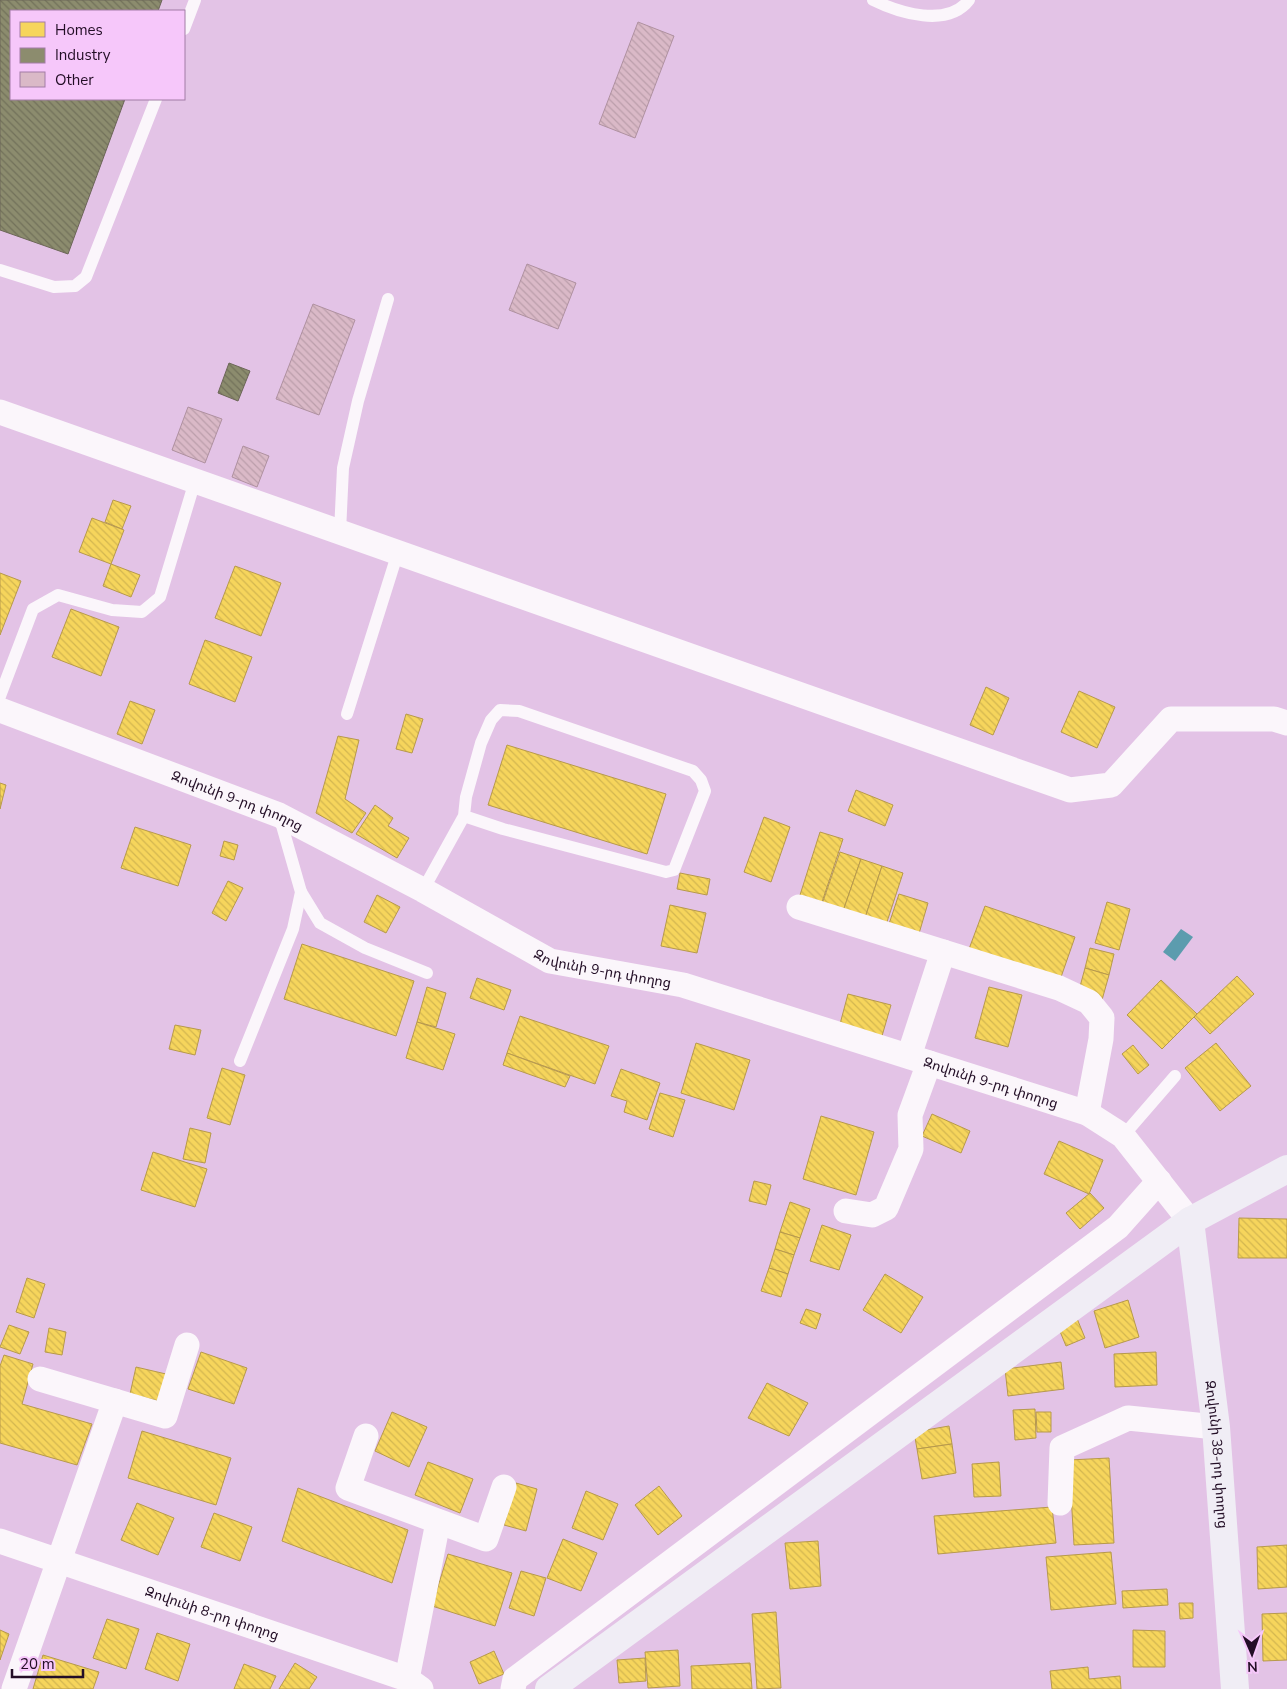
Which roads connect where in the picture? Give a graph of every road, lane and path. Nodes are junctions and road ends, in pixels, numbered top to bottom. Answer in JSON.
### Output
{"nodes":[{"id":1,"x":195,"y":0,"type":"edge"},
{"id":2,"x":873,"y":0,"type":"edge"},
{"id":3,"x":969,"y":0,"type":"edge"},
{"id":4,"x":185,"y":26,"type":"edge"},
{"id":5,"x":156,"y":100,"type":"edge"},
{"id":6,"x":0,"y":270,"type":"edge"},
{"id":7,"x":388,"y":299,"type":"dead end"},
{"id":8,"x":0,"y":412,"type":"edge"},
{"id":9,"x":195,"y":480,"type":"junction"},
{"id":10,"x":340,"y":532,"type":"junction"},
{"id":11,"x":398,"y":552,"type":"junction"},
{"id":12,"x":0,"y":696,"type":"edge"},
{"id":13,"x":0,"y":710,"type":"edge"},
{"id":14,"x":347,"y":714,"type":"dead end"},
{"id":15,"x":1287,"y":724,"type":"edge"},
{"id":16,"x":279,"y":815,"type":"junction"},
{"id":17,"x":464,"y":816,"type":"junction"},
{"id":18,"x":423,"y":890,"type":"junction"},
{"id":19,"x":301,"y":892,"type":"junction"},
{"id":20,"x":799,"y":907,"type":"dead end"},
{"id":21,"x":943,"y":952,"type":"junction"},
{"id":22,"x":427,"y":973,"type":"dead end"},
{"id":23,"x":919,"y":1059,"type":"junction"},
{"id":24,"x":240,"y":1061,"type":"dead end"},
{"id":25,"x":1175,"y":1076,"type":"dead end"},
{"id":26,"x":1087,"y":1112,"type":"junction"},
{"id":27,"x":1123,"y":1136,"type":"junction"},
{"id":28,"x":1287,"y":1169,"type":"edge"},
{"id":29,"x":1158,"y":1181,"type":"junction"},
{"id":30,"x":846,"y":1211,"type":"dead end"},
{"id":31,"x":1190,"y":1221,"type":"junction"},
{"id":32,"x":187,"y":1345,"type":"dead end"},
{"id":33,"x":40,"y":1379,"type":"dead end"},
{"id":34,"x":115,"y":1401,"type":"junction"},
{"id":35,"x":1216,"y":1427,"type":"junction"},
{"id":36,"x":366,"y":1436,"type":"dead end"},
{"id":37,"x":504,"y":1487,"type":"dead end"},
{"id":38,"x":1060,"y":1503,"type":"dead end"},
{"id":39,"x":438,"y":1522,"type":"junction"},
{"id":40,"x":0,"y":1541,"type":"edge"},
{"id":41,"x":59,"y":1561,"type":"junction"},
{"id":42,"x":414,"y":1684,"type":"edge"},
{"id":43,"x":14,"y":1689,"type":"edge"},
{"id":44,"x":513,"y":1689,"type":"edge"},
{"id":45,"x":549,"y":1689,"type":"edge"},
{"id":46,"x":1235,"y":1689,"type":"edge"}],
"edges":[{"from":1,"to":4,"type":"lane"},
{"from":2,"to":3,"type":"lane"},
{"from":5,"to":6,"type":"lane"},
{"from":7,"to":10,"type":"lane"},
{"from":8,"to":9,"type":"street"},
{"from":9,"to":10,"type":"street"},
{"from":9,"to":12,"type":"lane"},
{"from":10,"to":11,"type":"street"},
{"from":11,"to":14,"type":"lane"},
{"from":11,"to":15,"type":"street"},
{"from":13,"to":16,"type":"street","name":"Զովունի 9-րդ փողոց"},
{"from":16,"to":18,"type":"street","name":"Զովունի 9-րդ փողոց"},
{"from":16,"to":19,"type":"lane"},
{"from":17,"to":17,"type":"lane"},
{"from":17,"to":18,"type":"lane"},
{"from":18,"to":23,"type":"street","name":"Զովունի 9-րդ փողոց"},
{"from":19,"to":22,"type":"lane"},
{"from":19,"to":24,"type":"lane"},
{"from":20,"to":21,"type":"street"},
{"from":21,"to":23,"type":"street"},
{"from":21,"to":26,"type":"street"},
{"from":23,"to":26,"type":"street","name":"Զովունի 9-րդ փողոց"},
{"from":23,"to":30,"type":"street"},
{"from":25,"to":27,"type":"lane"},
{"from":26,"to":27,"type":"street","name":"Զովունի 9-րդ փողոց"},
{"from":27,"to":29,"type":"street","name":"Զովունի 9-րդ փողոց"},
{"from":28,"to":31,"type":"street"},
{"from":29,"to":31,"type":"street","name":"Զովունի 9-րդ փողոց"},
{"from":29,"to":44,"type":"street"},
{"from":31,"to":35,"type":"street","name":"Զովունի 38-րդ փողոց"},
{"from":31,"to":45,"type":"street"},
{"from":32,"to":34,"type":"street"},
{"from":33,"to":34,"type":"street"},
{"from":34,"to":41,"type":"street"},
{"from":35,"to":38,"type":"street"},
{"from":35,"to":46,"type":"street","name":"Զովունի 38-րդ փողոց"},
{"from":36,"to":39,"type":"street"},
{"from":37,"to":39,"type":"street"},
{"from":39,"to":42,"type":"street"},
{"from":40,"to":41,"type":"street","name":"Զովունի 8-րդ փողոց"},
{"from":41,"to":42,"type":"street","name":"Զովունի 8-րդ փողոց"},
{"from":41,"to":43,"type":"street"}]}
